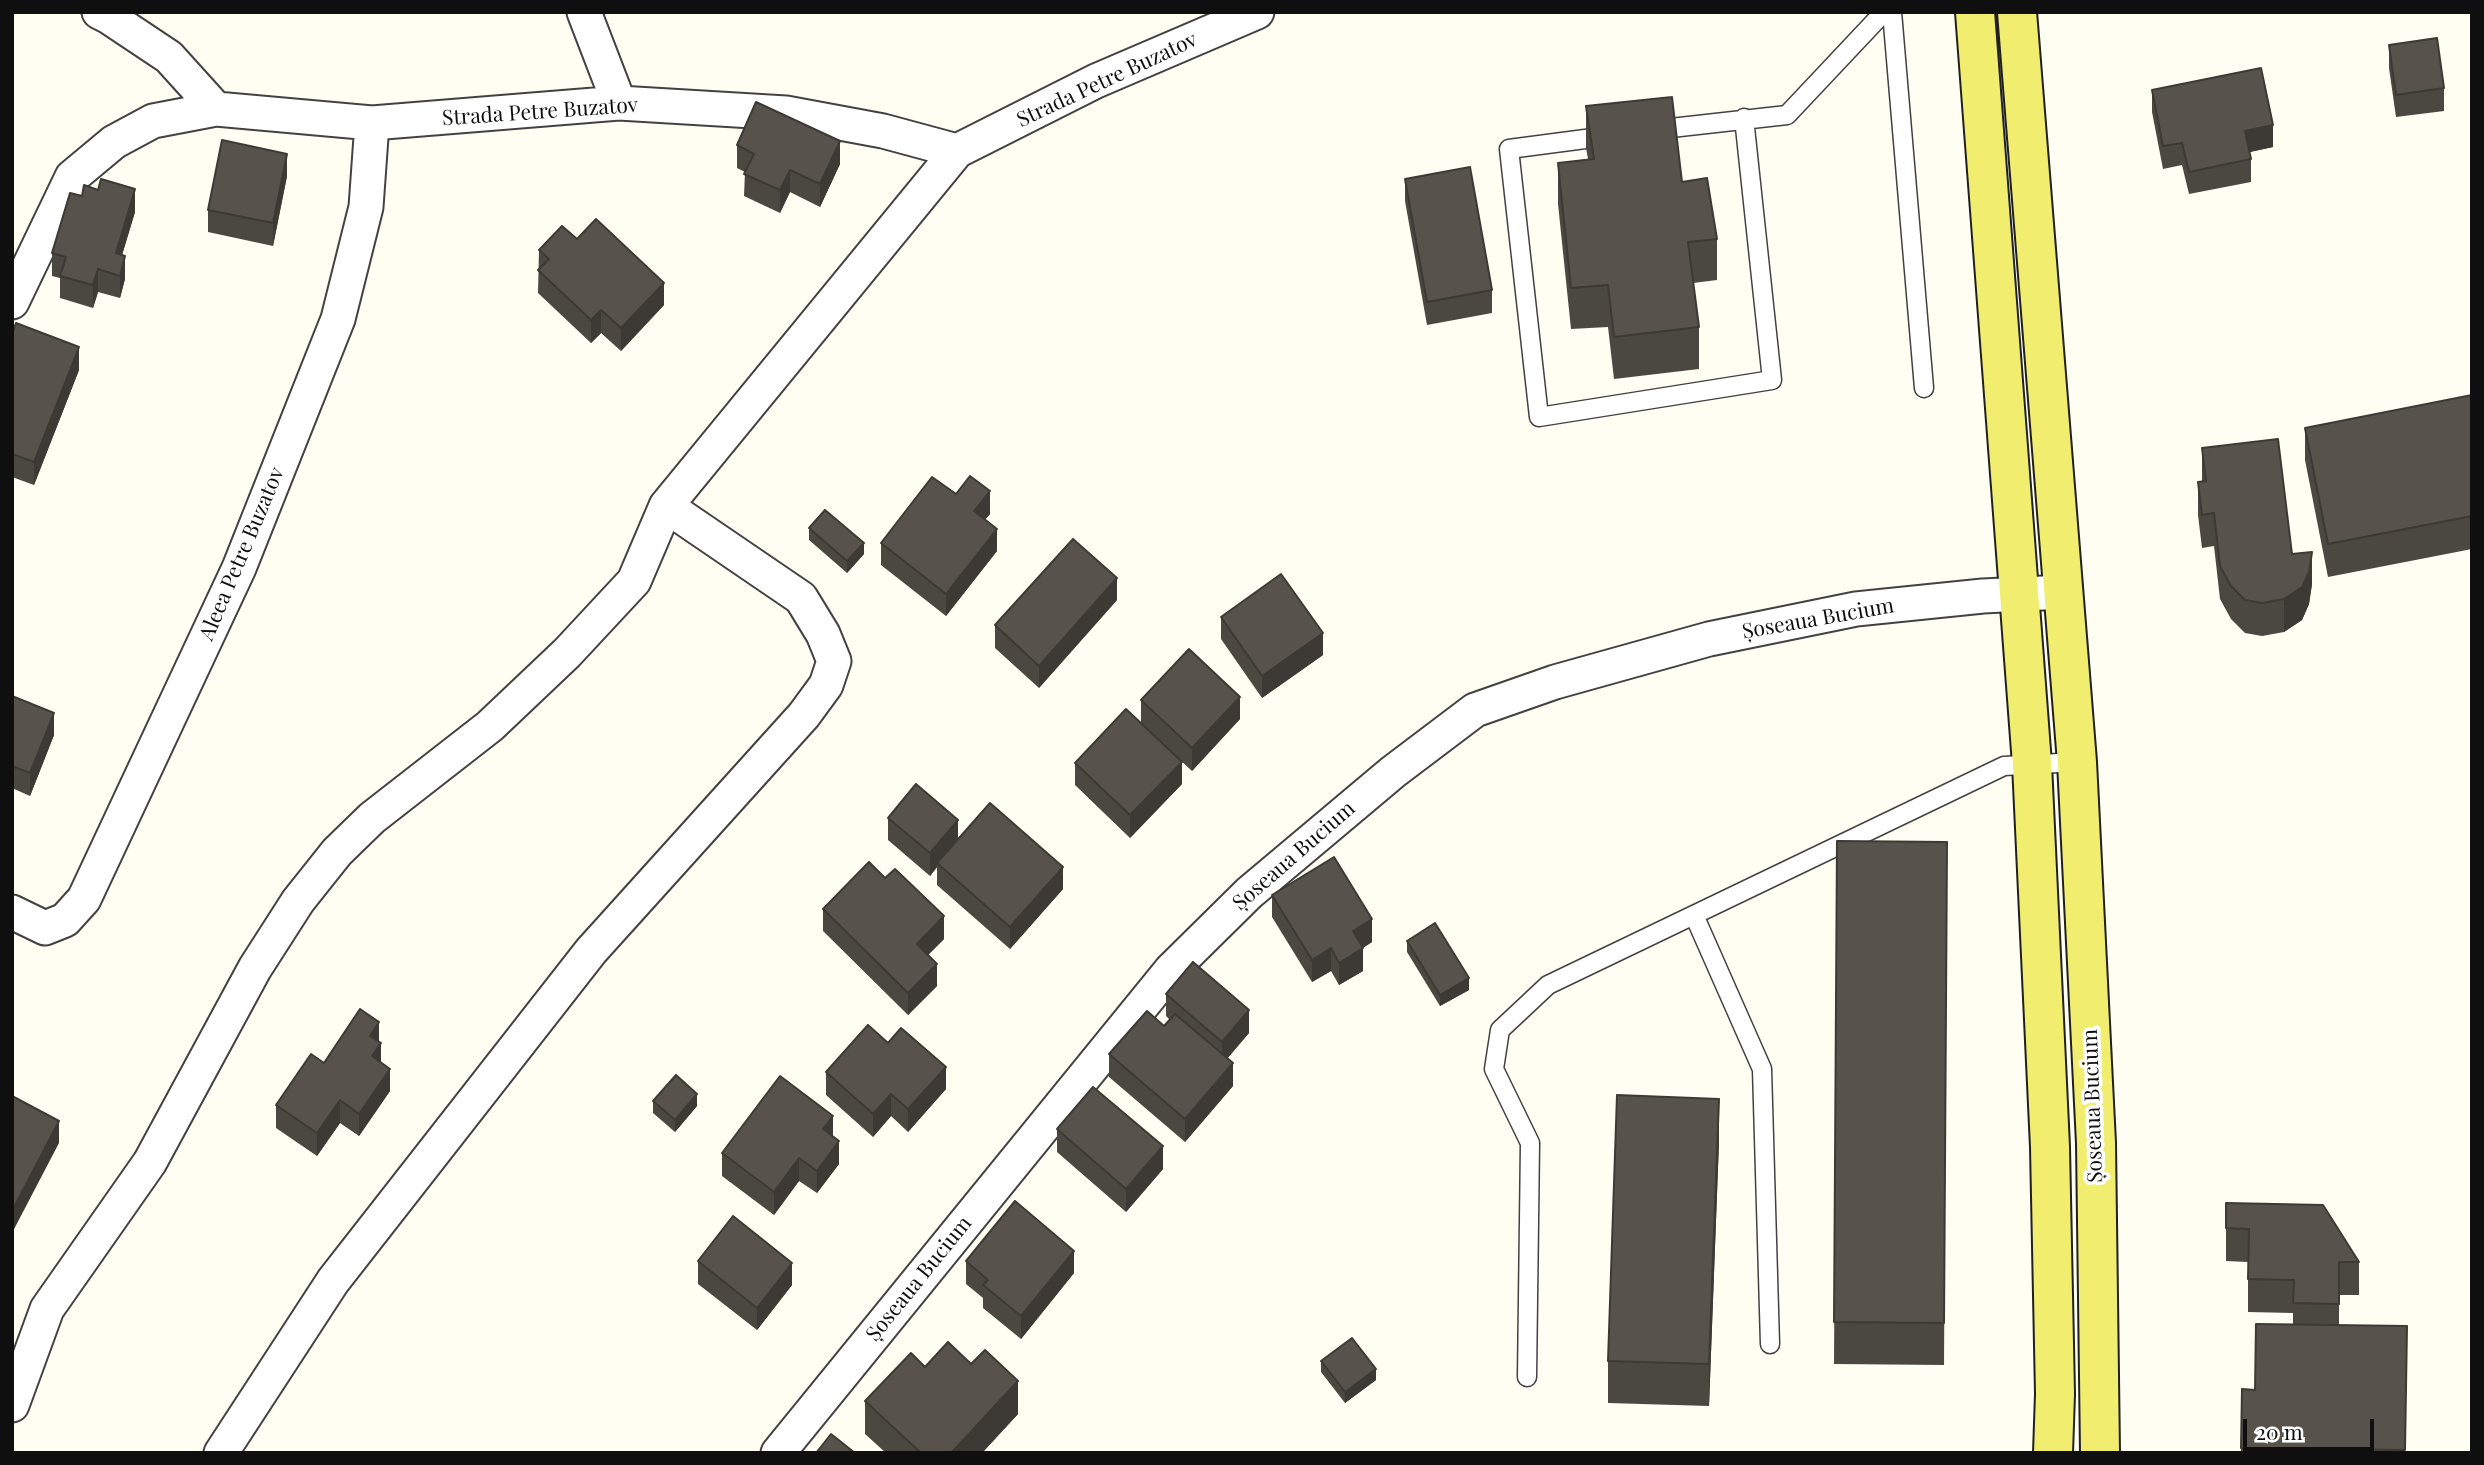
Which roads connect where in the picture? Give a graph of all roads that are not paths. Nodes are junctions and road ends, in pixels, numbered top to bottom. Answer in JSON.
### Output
{"nodes":[{"id":1,"x":99,"y":12,"type":"edge"},
{"id":2,"x":584,"y":12,"type":"edge"},
{"id":3,"x":1257,"y":12,"type":"edge"},
{"id":4,"x":1884,"y":12,"type":"edge"},
{"id":5,"x":1892,"y":12,"type":"edge"},
{"id":6,"x":1975,"y":12,"type":"edge"},
{"id":7,"x":2017,"y":12,"type":"edge"},
{"id":8,"x":619,"y":103,"type":"junction"},
{"id":9,"x":216,"y":109,"type":"junction"},
{"id":10,"x":1744,"y":118,"type":"junction"},
{"id":11,"x":372,"y":123,"type":"junction"},
{"id":12,"x":957,"y":151,"type":"junction"},
{"id":13,"x":12,"y":302,"type":"edge"},
{"id":14,"x":1924,"y":388,"type":"dead end"},
{"id":15,"x":666,"y":506,"type":"junction"},
{"id":16,"x":2063,"y":592,"type":"junction"},
{"id":17,"x":2019,"y":595,"type":"junction"},
{"id":18,"x":2077,"y":762,"type":"junction"},
{"id":19,"x":2032,"y":764,"type":"junction"},
{"id":20,"x":18,"y":915,"type":"edge"},
{"id":21,"x":1694,"y":915,"type":"junction"},
{"id":22,"x":1770,"y":1344,"type":"dead end"},
{"id":23,"x":1527,"y":1377,"type":"dead end"},
{"id":24,"x":12,"y":1405,"type":"edge"},
{"id":25,"x":221,"y":1453,"type":"edge"},
{"id":26,"x":778,"y":1453,"type":"edge"},
{"id":27,"x":2053,"y":1453,"type":"edge"},
{"id":28,"x":2101,"y":1453,"type":"edge"}],
"edges":[{"from":1,"to":9,"type":"street"},
{"from":2,"to":8,"type":"street"},
{"from":3,"to":12,"type":"street","name":"Strada Petre Buzatov"},
{"from":4,"to":10,"type":"lane"},
{"from":5,"to":14,"type":"lane"},
{"from":6,"to":17,"type":"main road"},
{"from":7,"to":16,"type":"main road","name":"Șoseaua Bucium"},
{"from":8,"to":11,"type":"street","name":"Strada Petre Buzatov"},
{"from":8,"to":12,"type":"street","name":"Strada Petre Buzatov"},
{"from":9,"to":11,"type":"street","name":"Strada Petre Buzatov"},
{"from":9,"to":13,"type":"street","name":"Strada Petre Buzatov"},
{"from":10,"to":10,"type":"lane"},
{"from":11,"to":20,"type":"street","name":"Aleea Petre Buzatov"},
{"from":12,"to":15,"type":"street"},
{"from":15,"to":24,"type":"street"},
{"from":15,"to":25,"type":"street"},
{"from":16,"to":17,"type":"street","name":"Șoseaua Bucium"},
{"from":16,"to":18,"type":"main road","name":"Șoseaua Bucium"},
{"from":17,"to":19,"type":"main road"},
{"from":17,"to":26,"type":"street","name":"Șoseaua Bucium"},
{"from":18,"to":19,"type":"lane"},
{"from":18,"to":28,"type":"main road","name":"Șoseaua Bucium"},
{"from":19,"to":21,"type":"lane"},
{"from":19,"to":27,"type":"main road"},
{"from":21,"to":22,"type":"lane"},
{"from":21,"to":23,"type":"lane"}]}
